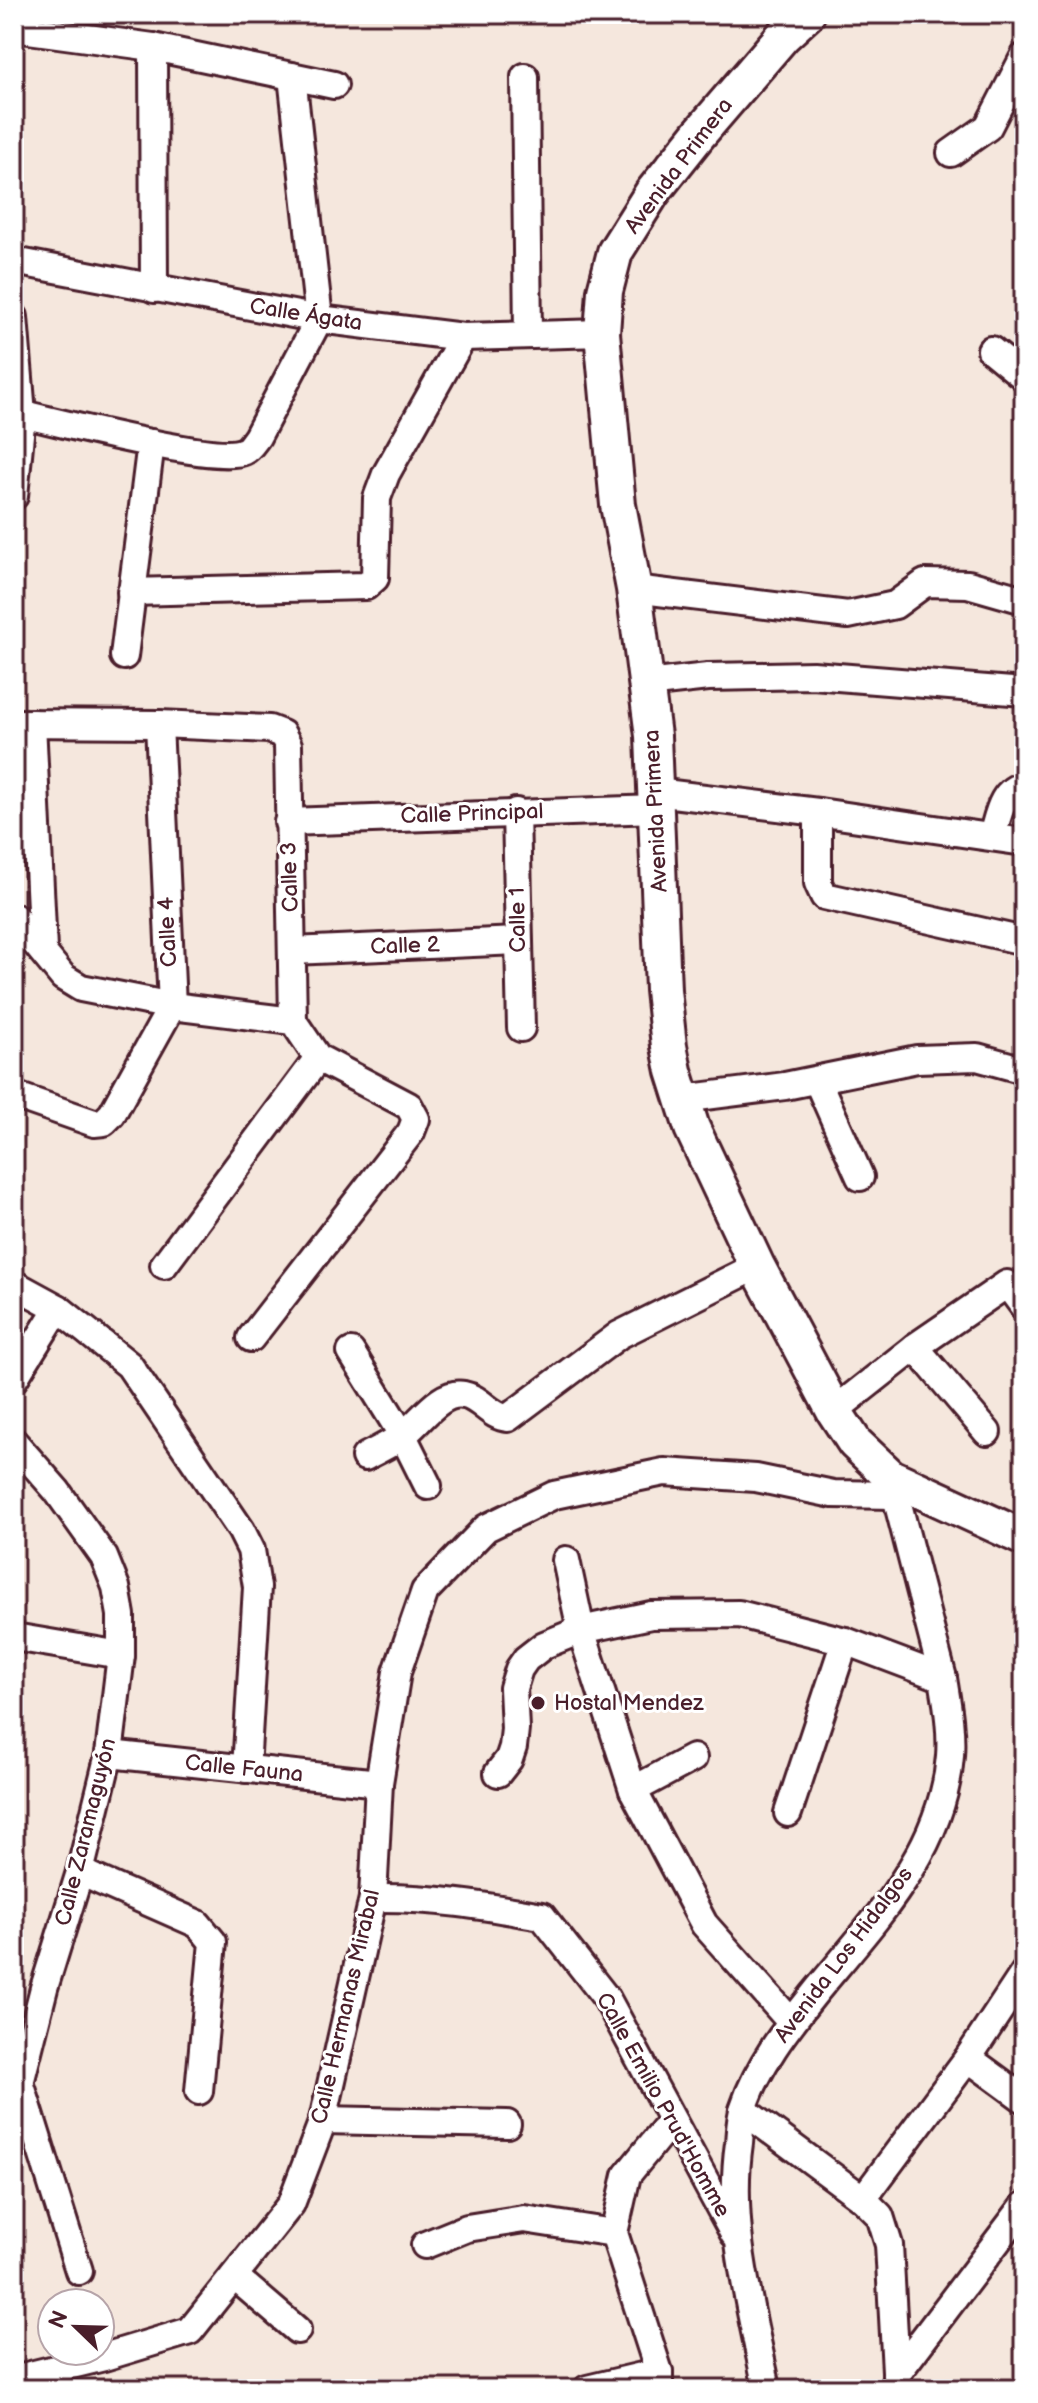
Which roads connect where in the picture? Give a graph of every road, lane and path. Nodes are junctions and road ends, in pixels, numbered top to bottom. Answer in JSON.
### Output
{"nodes":[{"id":1,"x":807,"y":14,"type":"edge"},
{"id":2,"x":14,"y":28,"type":"edge"},
{"id":3,"x":153,"y":47,"type":"junction"},
{"id":4,"x":1024,"y":57,"type":"edge"},
{"id":5,"x":292,"y":76,"type":"junction"},
{"id":6,"x":525,"y":77,"type":"dead end"},
{"id":7,"x":334,"y":85,"type":"dead end"},
{"id":8,"x":951,"y":153,"type":"dead end"},
{"id":9,"x":14,"y":261,"type":"edge"},
{"id":10,"x":154,"y":289,"type":"junction"},
{"id":11,"x":14,"y":317,"type":"edge"},
{"id":12,"x":319,"y":319,"type":"junction"},
{"id":13,"x":602,"y":333,"type":"junction"},
{"id":14,"x":528,"y":335,"type":"junction"},
{"id":15,"x":463,"y":337,"type":"junction"},
{"id":16,"x":991,"y":350,"type":"dead end"},
{"id":17,"x":1024,"y":377,"type":"edge"},
{"id":18,"x":22,"y":414,"type":"junction"},
{"id":19,"x":151,"y":443,"type":"junction"},
{"id":20,"x":14,"y":496,"type":"edge"},
{"id":21,"x":634,"y":589,"type":"junction"},
{"id":22,"x":131,"y":592,"type":"junction"},
{"id":23,"x":1024,"y":600,"type":"edge"},
{"id":24,"x":124,"y":656,"type":"dead end"},
{"id":25,"x":646,"y":684,"type":"junction"},
{"id":26,"x":1024,"y":692,"type":"edge"},
{"id":27,"x":23,"y":723,"type":"edge"},
{"id":28,"x":159,"y":724,"type":"junction"},
{"id":29,"x":1024,"y":786,"type":"edge"},
{"id":30,"x":656,"y":800,"type":"junction"},
{"id":31,"x":516,"y":812,"type":"junction"},
{"id":32,"x":818,"y":812,"type":"junction"},
{"id":33,"x":288,"y":822,"type":"junction"},
{"id":34,"x":992,"y":836,"type":"junction"},
{"id":35,"x":1024,"y":842,"type":"edge"},
{"id":36,"x":25,"y":846,"type":"edge"},
{"id":37,"x":14,"y":917,"type":"edge"},
{"id":38,"x":518,"y":941,"type":"junction"},
{"id":39,"x":1024,"y":941,"type":"edge"},
{"id":40,"x":43,"y":950,"type":"junction"},
{"id":41,"x":292,"y":951,"type":"junction"},
{"id":42,"x":172,"y":1006,"type":"junction"},
{"id":43,"x":293,"y":1021,"type":"junction"},
{"id":44,"x":521,"y":1028,"type":"dead end"},
{"id":45,"x":318,"y":1058,"type":"junction"},
{"id":46,"x":1024,"y":1070,"type":"edge"},
{"id":47,"x":817,"y":1080,"type":"junction"},
{"id":48,"x":14,"y":1095,"type":"edge"},
{"id":49,"x":682,"y":1099,"type":"junction"},
{"id":50,"x":860,"y":1177,"type":"dead end"},
{"id":51,"x":164,"y":1265,"type":"dead end"},
{"id":52,"x":757,"y":1266,"type":"junction"},
{"id":53,"x":1015,"y":1279,"type":"edge"},
{"id":54,"x":14,"y":1284,"type":"edge"},
{"id":55,"x":1024,"y":1307,"type":"edge"},
{"id":56,"x":58,"y":1308,"type":"junction"},
{"id":57,"x":251,"y":1338,"type":"dead end"},
{"id":58,"x":915,"y":1347,"type":"junction"},
{"id":59,"x":351,"y":1352,"type":"dead end"},
{"id":60,"x":14,"y":1379,"type":"edge"},
{"id":61,"x":834,"y":1411,"type":"junction"},
{"id":62,"x":987,"y":1432,"type":"dead end"},
{"id":63,"x":403,"y":1436,"type":"junction"},
{"id":64,"x":14,"y":1442,"type":"edge"},
{"id":65,"x":365,"y":1457,"type":"dead end"},
{"id":66,"x":428,"y":1486,"type":"dead end"},
{"id":67,"x":893,"y":1486,"type":"junction"},
{"id":68,"x":1024,"y":1538,"type":"edge"},
{"id":69,"x":566,"y":1560,"type":"dead end"},
{"id":70,"x":581,"y":1630,"type":"junction"},
{"id":71,"x":14,"y":1637,"type":"edge"},
{"id":72,"x":845,"y":1641,"type":"junction"},
{"id":73,"x":121,"y":1655,"type":"junction"},
{"id":74,"x":943,"y":1678,"type":"junction"},
{"id":75,"x":109,"y":1754,"type":"junction"},
{"id":76,"x":693,"y":1758,"type":"dead end"},
{"id":77,"x":246,"y":1769,"type":"junction"},
{"id":78,"x":498,"y":1773,"type":"dead end"},
{"id":79,"x":379,"y":1783,"type":"junction"},
{"id":80,"x":633,"y":1790,"type":"junction"},
{"id":81,"x":788,"y":1813,"type":"dead end"},
{"id":82,"x":80,"y":1872,"type":"junction"},
{"id":83,"x":373,"y":1898,"type":"junction"},
{"id":84,"x":1024,"y":1973,"type":"edge"},
{"id":85,"x":791,"y":2022,"type":"junction"},
{"id":86,"x":968,"y":2058,"type":"junction"},
{"id":87,"x":199,"y":2091,"type":"dead end"},
{"id":88,"x":17,"y":2094,"type":"edge"},
{"id":89,"x":1024,"y":2099,"type":"edge"},
{"id":90,"x":743,"y":2110,"type":"junction"},
{"id":91,"x":323,"y":2120,"type":"junction"},
{"id":92,"x":671,"y":2121,"type":"junction"},
{"id":93,"x":507,"y":2124,"type":"dead end"},
{"id":94,"x":863,"y":2199,"type":"junction"},
{"id":95,"x":1024,"y":2206,"type":"edge"},
{"id":96,"x":614,"y":2233,"type":"junction"},
{"id":97,"x":738,"y":2241,"type":"junction"},
{"id":98,"x":425,"y":2245,"type":"dead end"},
{"id":99,"x":79,"y":2271,"type":"dead end"},
{"id":100,"x":234,"y":2276,"type":"junction"},
{"id":101,"x":297,"y":2330,"type":"dead end"},
{"id":102,"x":14,"y":2379,"type":"edge"},
{"id":103,"x":659,"y":2380,"type":"edge"},
{"id":104,"x":896,"y":2382,"type":"edge"},
{"id":105,"x":587,"y":2389,"type":"edge"},
{"id":106,"x":767,"y":2389,"type":"edge"}],
"edges":[{"from":1,"to":13,"type":"main road","name":"Avenida Primera"},
{"from":2,"to":3,"type":"street"},
{"from":3,"to":5,"type":"street"},
{"from":3,"to":10,"type":"street"},
{"from":4,"to":8,"type":"street"},
{"from":5,"to":7,"type":"street"},
{"from":5,"to":12,"type":"street"},
{"from":6,"to":14,"type":"street"},
{"from":9,"to":10,"type":"street","name":"Calle Ágata"},
{"from":10,"to":12,"type":"street","name":"Calle Ágata"},
{"from":11,"to":18,"type":"street"},
{"from":12,"to":15,"type":"street","name":"Calle Ágata"},
{"from":12,"to":19,"type":"street"},
{"from":13,"to":14,"type":"street","name":"Calle Ágata"},
{"from":13,"to":21,"type":"main road","name":"Avenida Primera"},
{"from":14,"to":15,"type":"street","name":"Calle Ágata"},
{"from":15,"to":22,"type":"street"},
{"from":16,"to":17,"type":"street"},
{"from":18,"to":19,"type":"street"},
{"from":18,"to":20,"type":"street"},
{"from":19,"to":22,"type":"street"},
{"from":21,"to":23,"type":"street"},
{"from":21,"to":25,"type":"main road","name":"Avenida Primera"},
{"from":22,"to":24,"type":"street"},
{"from":25,"to":26,"type":"street"},
{"from":25,"to":30,"type":"main road","name":"Avenida Primera"},
{"from":27,"to":28,"type":"street"},
{"from":27,"to":36,"type":"street"},
{"from":28,"to":33,"type":"street","name":"Calle 3"},
{"from":28,"to":42,"type":"street","name":"Calle 4"},
{"from":29,"to":34,"type":"street"},
{"from":30,"to":31,"type":"street","name":"Calle Principal"},
{"from":30,"to":32,"type":"street","name":"Calle Principal"},
{"from":30,"to":49,"type":"main road","name":"Avenida Primera"},
{"from":31,"to":33,"type":"street","name":"Calle Principal"},
{"from":31,"to":38,"type":"street","name":"Calle 1"},
{"from":32,"to":34,"type":"street","name":"Calle Principal"},
{"from":32,"to":39,"type":"street"},
{"from":33,"to":41,"type":"street","name":"Calle 3"},
{"from":34,"to":35,"type":"street","name":"Calle Principal"},
{"from":36,"to":40,"type":"street"},
{"from":37,"to":40,"type":"street"},
{"from":38,"to":41,"type":"street","name":"Calle 2"},
{"from":38,"to":44,"type":"street","name":"Calle 1"},
{"from":40,"to":42,"type":"street"},
{"from":41,"to":43,"type":"street","name":"Calle 3"},
{"from":42,"to":43,"type":"street"},
{"from":42,"to":48,"type":"street"},
{"from":43,"to":45,"type":"street"},
{"from":45,"to":51,"type":"street"},
{"from":45,"to":57,"type":"street"},
{"from":46,"to":47,"type":"street"},
{"from":47,"to":49,"type":"street"},
{"from":47,"to":50,"type":"street"},
{"from":49,"to":52,"type":"main road","name":"Avenida Primera"},
{"from":52,"to":61,"type":"main road","name":"Avenida Primera"},
{"from":52,"to":63,"type":"street"},
{"from":53,"to":55,"type":"street"},
{"from":53,"to":58,"type":"street"},
{"from":54,"to":56,"type":"street"},
{"from":56,"to":60,"type":"street"},
{"from":56,"to":77,"type":"street"},
{"from":58,"to":61,"type":"street"},
{"from":58,"to":62,"type":"street"},
{"from":59,"to":63,"type":"street"},
{"from":61,"to":67,"type":"main road","name":"Avenida Primera"},
{"from":63,"to":65,"type":"street"},
{"from":63,"to":66,"type":"street"},
{"from":64,"to":73,"type":"street","name":"Calle Zaramaguyón"},
{"from":67,"to":68,"type":"main road","name":"Avenida Primera"},
{"from":67,"to":74,"type":"street","name":"Avenida Los Hidalgos"},
{"from":67,"to":79,"type":"street","name":"Calle Hermanas Mirabal"},
{"from":69,"to":70,"type":"street"},
{"from":70,"to":72,"type":"street"},
{"from":70,"to":78,"type":"street"},
{"from":70,"to":80,"type":"street"},
{"from":71,"to":73,"type":"street"},
{"from":72,"to":74,"type":"street"},
{"from":72,"to":81,"type":"street"},
{"from":73,"to":75,"type":"street","name":"Calle Zaramaguyón"},
{"from":74,"to":85,"type":"street","name":"Avenida Los Hidalgos"},
{"from":75,"to":77,"type":"street","name":"Calle Fauna"},
{"from":75,"to":82,"type":"street","name":"Calle Zaramaguyón"},
{"from":76,"to":80,"type":"street"},
{"from":77,"to":79,"type":"street","name":"Calle Fauna"},
{"from":79,"to":83,"type":"street","name":"Calle Hermanas Mirabal"},
{"from":80,"to":85,"type":"street"},
{"from":82,"to":87,"type":"street"},
{"from":82,"to":88,"type":"street","name":"Calle Zaramaguyón"},
{"from":83,"to":91,"type":"street","name":"Calle Hermanas Mirabal"},
{"from":83,"to":92,"type":"street","name":"Calle Emilio Prud'Homme"},
{"from":84,"to":86,"type":"street"},
{"from":85,"to":90,"type":"street","name":"Avenida Los Hidalgos"},
{"from":86,"to":89,"type":"street"},
{"from":86,"to":94,"type":"street"},
{"from":88,"to":99,"type":"street"},
{"from":90,"to":94,"type":"street"},
{"from":90,"to":97,"type":"street","name":"Avenida Los Hidalgos"},
{"from":91,"to":93,"type":"street"},
{"from":91,"to":100,"type":"street","name":"Calle Hermanas Mirabal"},
{"from":92,"to":96,"type":"street"},
{"from":92,"to":97,"type":"street","name":"Calle Emilio Prud'Homme"},
{"from":94,"to":104,"type":"street"},
{"from":95,"to":104,"type":"street"},
{"from":96,"to":98,"type":"street"},
{"from":96,"to":103,"type":"street"},
{"from":97,"to":106,"type":"street","name":"Avenida Los Hidalgos"},
{"from":100,"to":101,"type":"street"},
{"from":100,"to":102,"type":"street","name":"Calle Hermanas Mirabal"},
{"from":103,"to":105,"type":"street"}]}
